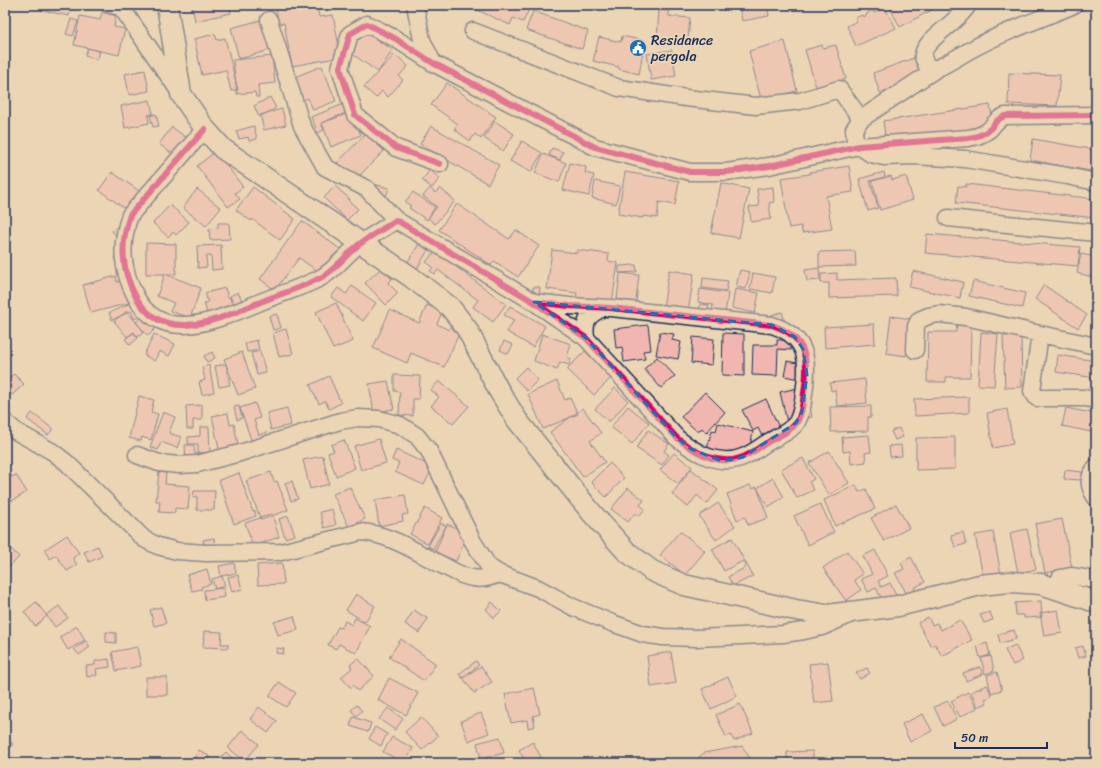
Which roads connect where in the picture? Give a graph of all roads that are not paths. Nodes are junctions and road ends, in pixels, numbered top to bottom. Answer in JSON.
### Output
{"nodes":[{"id":1,"x":167,"y":5,"type":"edge"},
{"id":2,"x":415,"y":5,"type":"edge"},
{"id":3,"x":968,"y":5,"type":"edge"},
{"id":4,"x":1074,"y":5,"type":"edge"},
{"id":5,"x":117,"y":6,"type":"edge"},
{"id":6,"x":269,"y":20,"type":"dead end"},
{"id":7,"x":473,"y":31,"type":"dead end"},
{"id":8,"x":433,"y":63,"type":"junction"},
{"id":9,"x":936,"y":70,"type":"junction"},
{"id":10,"x":181,"y":94,"type":"junction"},
{"id":11,"x":1096,"y":115,"type":"edge"},
{"id":12,"x":861,"y":119,"type":"junction"},
{"id":13,"x":205,"y":129,"type":"junction"},
{"id":14,"x":859,"y":146,"type":"junction"},
{"id":15,"x":440,"y":164,"type":"dead end"},
{"id":16,"x":1096,"y":182,"type":"edge"},
{"id":17,"x":948,"y":218,"type":"dead end"},
{"id":18,"x":396,"y":220,"type":"junction"},
{"id":19,"x":1096,"y":233,"type":"edge"},
{"id":20,"x":361,"y":243,"type":"junction"},
{"id":21,"x":534,"y":302,"type":"junction"},
{"id":22,"x":602,"y":308,"type":"junction"},
{"id":23,"x":1040,"y":334,"type":"junction"},
{"id":24,"x":586,"y":338,"type":"junction"},
{"id":25,"x":1096,"y":346,"type":"edge"},
{"id":26,"x":915,"y":350,"type":"dead end"},
{"id":27,"x":1096,"y":400,"type":"edge"},
{"id":28,"x":5,"y":422,"type":"edge"},
{"id":29,"x":137,"y":455,"type":"dead end"},
{"id":30,"x":1096,"y":467,"type":"edge"},
{"id":31,"x":1096,"y":498,"type":"edge"},
{"id":32,"x":500,"y":574,"type":"junction"},
{"id":33,"x":1096,"y":580,"type":"edge"},
{"id":34,"x":1057,"y":589,"type":"junction"},
{"id":35,"x":1096,"y":602,"type":"edge"},
{"id":36,"x":860,"y":611,"type":"junction"}],
"edges":[{"from":1,"to":10,"type":"main road"},
{"from":2,"to":8,"type":"street"},
{"from":3,"to":9,"type":"street"},
{"from":4,"to":9,"type":"street"},
{"from":5,"to":10,"type":"street"},
{"from":6,"to":18,"type":"street"},
{"from":7,"to":12,"type":"street"},
{"from":8,"to":14,"type":"street"},
{"from":8,"to":15,"type":"street"},
{"from":9,"to":12,"type":"street"},
{"from":10,"to":13,"type":"main road"},
{"from":11,"to":14,"type":"street"},
{"from":12,"to":14,"type":"street"},
{"from":13,"to":20,"type":"main road"},
{"from":13,"to":20,"type":"street"},
{"from":14,"to":16,"type":"street"},
{"from":17,"to":19,"type":"street"},
{"from":18,"to":20,"type":"street"},
{"from":18,"to":21,"type":"street"},
{"from":20,"to":36,"type":"main road"},
{"from":21,"to":22,"type":"street"},
{"from":21,"to":24,"type":"street"},
{"from":22,"to":24,"type":"street"},
{"from":22,"to":24,"type":"street"},
{"from":23,"to":25,"type":"street"},
{"from":23,"to":26,"type":"street"},
{"from":23,"to":27,"type":"street"},
{"from":28,"to":32,"type":"street"},
{"from":29,"to":32,"type":"street"},
{"from":30,"to":31,"type":"street"},
{"from":32,"to":36,"type":"street"},
{"from":33,"to":34,"type":"street"},
{"from":34,"to":35,"type":"main road"},
{"from":34,"to":36,"type":"main road"}]}
